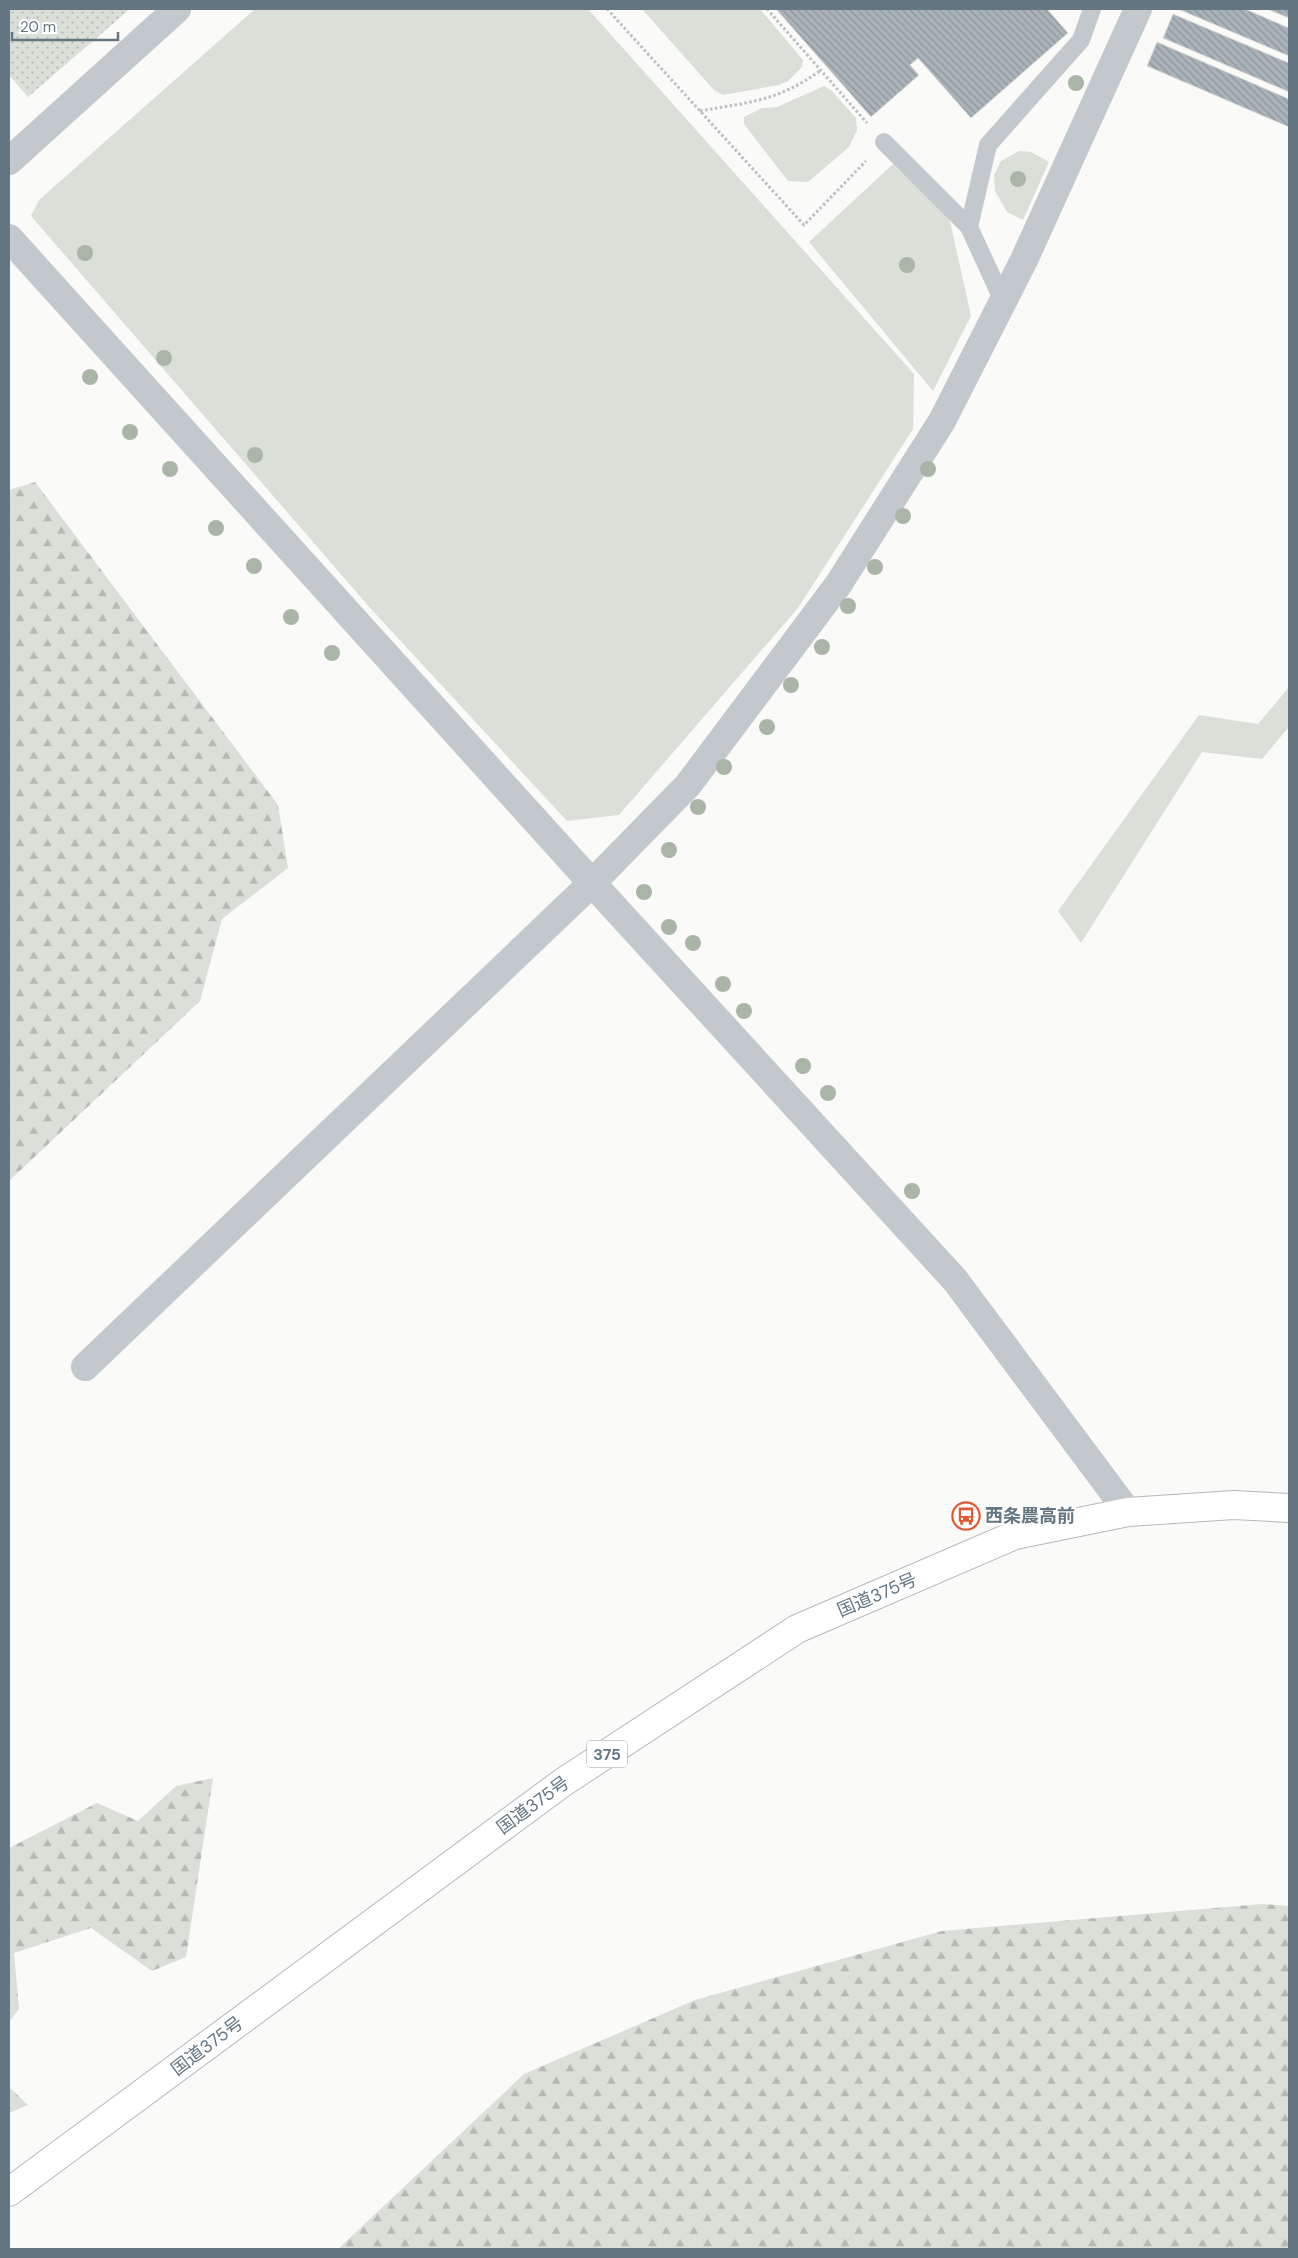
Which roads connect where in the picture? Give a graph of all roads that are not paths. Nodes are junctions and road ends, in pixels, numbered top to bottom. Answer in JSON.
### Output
{"nodes":[{"id":1,"x":177,"y":9,"type":"edge"},
{"id":2,"x":1092,"y":9,"type":"edge"},
{"id":3,"x":1138,"y":9,"type":"edge"},
{"id":4,"x":884,"y":142,"type":"road end"},
{"id":5,"x":9,"y":161,"type":"edge"},
{"id":6,"x":970,"y":227,"type":"junction"},
{"id":7,"x":9,"y":238,"type":"edge"},
{"id":8,"x":1003,"y":301,"type":"junction"},
{"id":9,"x":592,"y":883,"type":"junction"},
{"id":10,"x":84,"y":1368,"type":"dead end"},
{"id":11,"x":1289,"y":1508,"type":"edge"},
{"id":12,"x":1128,"y":1512,"type":"junction"},
{"id":13,"x":9,"y":2192,"type":"edge"}],
"edges":[{"from":1,"to":5,"type":"street"},
{"from":2,"to":6,"type":"lane"},
{"from":3,"to":8,"type":"street"},
{"from":4,"to":6,"type":"lane"},
{"from":6,"to":8,"type":"lane"},
{"from":7,"to":9,"type":"street"},
{"from":8,"to":9,"type":"street"},
{"from":9,"to":10,"type":"street"},
{"from":9,"to":12,"type":"street"},
{"from":11,"to":12,"type":"highway","name":"国道375号","number":"375"},
{"from":12,"to":13,"type":"highway","name":"国道375号","number":"375"}]}
